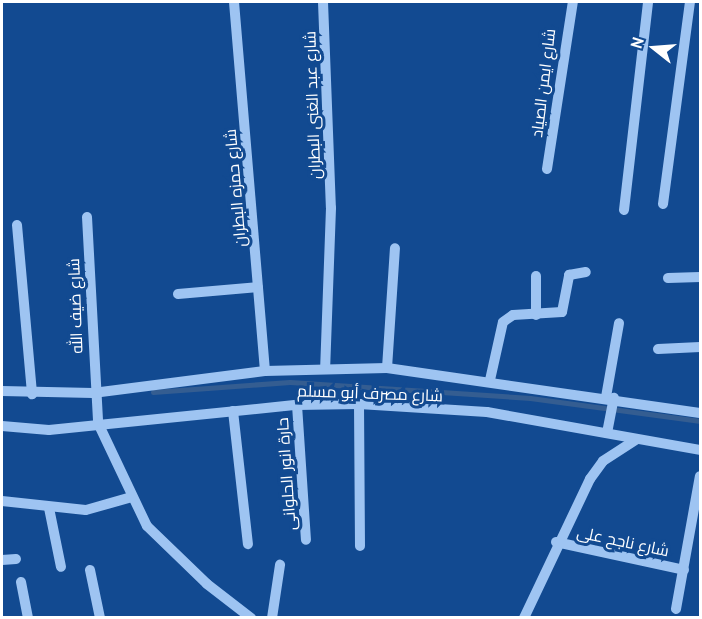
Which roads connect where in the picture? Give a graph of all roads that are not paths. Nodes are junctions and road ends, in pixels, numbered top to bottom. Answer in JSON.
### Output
{"nodes":[{"id":1,"x":234,"y":2,"type":"edge"},
{"id":2,"x":323,"y":2,"type":"edge"},
{"id":3,"x":573,"y":2,"type":"edge"},
{"id":4,"x":647,"y":2,"type":"edge"},
{"id":5,"x":690,"y":2,"type":"edge"},
{"id":6,"x":547,"y":169,"type":"dead end"},
{"id":7,"x":663,"y":204,"type":"dead end"},
{"id":8,"x":624,"y":210,"type":"dead end"},
{"id":9,"x":87,"y":217,"type":"dead end"},
{"id":10,"x":17,"y":225,"type":"dead end"},
{"id":11,"x":395,"y":248,"type":"dead end"},
{"id":12,"x":586,"y":272,"type":"dead end"},
{"id":13,"x":536,"y":276,"type":"dead end"},
{"id":14,"x":700,"y":277,"type":"edge"},
{"id":15,"x":668,"y":278,"type":"dead end"},
{"id":16,"x":258,"y":287,"type":"junction"},
{"id":17,"x":178,"y":294,"type":"dead end"},
{"id":18,"x":536,"y":315,"type":"junction"},
{"id":19,"x":619,"y":323,"type":"dead end"},
{"id":20,"x":700,"y":347,"type":"edge"},
{"id":21,"x":657,"y":349,"type":"dead end"},
{"id":22,"x":325,"y":368,"type":"junction"},
{"id":23,"x":387,"y":368,"type":"junction"},
{"id":24,"x":265,"y":371,"type":"junction"},
{"id":25,"x":490,"y":380,"type":"junction"},
{"id":26,"x":2,"y":391,"type":"edge"},
{"id":27,"x":93,"y":393,"type":"junction"},
{"id":28,"x":33,"y":394,"type":"junction"},
{"id":29,"x":610,"y":397,"type":"junction"},
{"id":30,"x":359,"y":404,"type":"junction"},
{"id":31,"x":297,"y":405,"type":"junction"},
{"id":32,"x":233,"y":411,"type":"junction"},
{"id":33,"x":700,"y":413,"type":"edge"},
{"id":34,"x":98,"y":423,"type":"junction"},
{"id":35,"x":2,"y":426,"type":"edge"},
{"id":36,"x":607,"y":434,"type":"junction"},
{"id":37,"x":637,"y":439,"type":"junction"},
{"id":38,"x":700,"y":450,"type":"edge"},
{"id":39,"x":700,"y":476,"type":"edge"},
{"id":40,"x":132,"y":497,"type":"junction"},
{"id":41,"x":2,"y":501,"type":"edge"},
{"id":42,"x":49,"y":508,"type":"junction"},
{"id":43,"x":306,"y":540,"type":"dead end"},
{"id":44,"x":556,"y":542,"type":"junction"},
{"id":45,"x":248,"y":544,"type":"dead end"},
{"id":46,"x":360,"y":546,"type":"dead end"},
{"id":47,"x":16,"y":559,"type":"dead end"},
{"id":48,"x":2,"y":560,"type":"edge"},
{"id":49,"x":280,"y":565,"type":"dead end"},
{"id":50,"x":61,"y":567,"type":"dead end"},
{"id":51,"x":90,"y":570,"type":"dead end"},
{"id":52,"x":684,"y":570,"type":"junction"},
{"id":53,"x":21,"y":582,"type":"dead end"},
{"id":54,"x":676,"y":609,"type":"dead end"},
{"id":55,"x":28,"y":618,"type":"edge"},
{"id":56,"x":100,"y":618,"type":"edge"},
{"id":57,"x":251,"y":618,"type":"edge"},
{"id":58,"x":272,"y":618,"type":"edge"},
{"id":59,"x":524,"y":618,"type":"edge"}],
"edges":[{"from":1,"to":16,"type":"street","name":"شارع حمزه البطران"},
{"from":2,"to":22,"type":"street","name":"شارع عبد الغنى البطران"},
{"from":3,"to":6,"type":"street","name":"شارع ايمن الصياد"},
{"from":4,"to":8,"type":"street"},
{"from":5,"to":7,"type":"street"},
{"from":9,"to":27,"type":"street","name":"شارع ضيف الله"},
{"from":10,"to":28,"type":"street"},
{"from":11,"to":23,"type":"street"},
{"from":12,"to":18,"type":"street"},
{"from":13,"to":18,"type":"street"},
{"from":14,"to":15,"type":"street"},
{"from":16,"to":17,"type":"street"},
{"from":16,"to":24,"type":"street","name":"شارع حمزه البطران"},
{"from":18,"to":25,"type":"street"},
{"from":19,"to":29,"type":"street"},
{"from":20,"to":21,"type":"street"},
{"from":22,"to":23,"type":"street","name":"شارع مصرف أبو مسلم"},
{"from":22,"to":24,"type":"street","name":"شارع مصرف أبو مسلم"},
{"from":23,"to":25,"type":"street","name":"شارع مصرف أبو مسلم"},
{"from":24,"to":27,"type":"street","name":"شارع مصرف أبو مسلم"},
{"from":25,"to":29,"type":"street","name":"شارع مصرف أبو مسلم"},
{"from":26,"to":28,"type":"street","name":"شارع مصرف أبو مسلم"},
{"from":27,"to":28,"type":"street","name":"شارع مصرف أبو مسلم"},
{"from":27,"to":34,"type":"street","name":"شارع ضيف الله"},
{"from":29,"to":33,"type":"street","name":"شارع مصرف أبو مسلم"},
{"from":29,"to":36,"type":"street"},
{"from":30,"to":31,"type":"street","name":"شارع مصرف أبو مسلم"},
{"from":30,"to":36,"type":"street","name":"شارع مصرف أبو مسلم"},
{"from":30,"to":46,"type":"street"},
{"from":31,"to":32,"type":"street","name":"شارع مصرف أبو مسلم"},
{"from":31,"to":43,"type":"street","name":"حارة انور الحلوانى"},
{"from":32,"to":34,"type":"street","name":"شارع مصرف أبو مسلم"},
{"from":32,"to":45,"type":"street"},
{"from":34,"to":35,"type":"street","name":"شارع مصرف أبو مسلم"},
{"from":34,"to":40,"type":"street","name":"شارع ضيف الله"},
{"from":36,"to":37,"type":"street","name":"شارع مصرف أبو مسلم"},
{"from":37,"to":38,"type":"street","name":"شارع مصرف أبو مسلم"},
{"from":37,"to":44,"type":"street"},
{"from":39,"to":52,"type":"street"},
{"from":40,"to":42,"type":"street"},
{"from":40,"to":57,"type":"street","name":"شارع ضيف الله"},
{"from":41,"to":42,"type":"street"},
{"from":42,"to":50,"type":"street"},
{"from":44,"to":52,"type":"street","name":"شارع ناجح على"},
{"from":44,"to":59,"type":"street"},
{"from":47,"to":48,"type":"street"},
{"from":49,"to":58,"type":"street"},
{"from":51,"to":56,"type":"street"},
{"from":52,"to":54,"type":"street"},
{"from":53,"to":55,"type":"street"}]}
